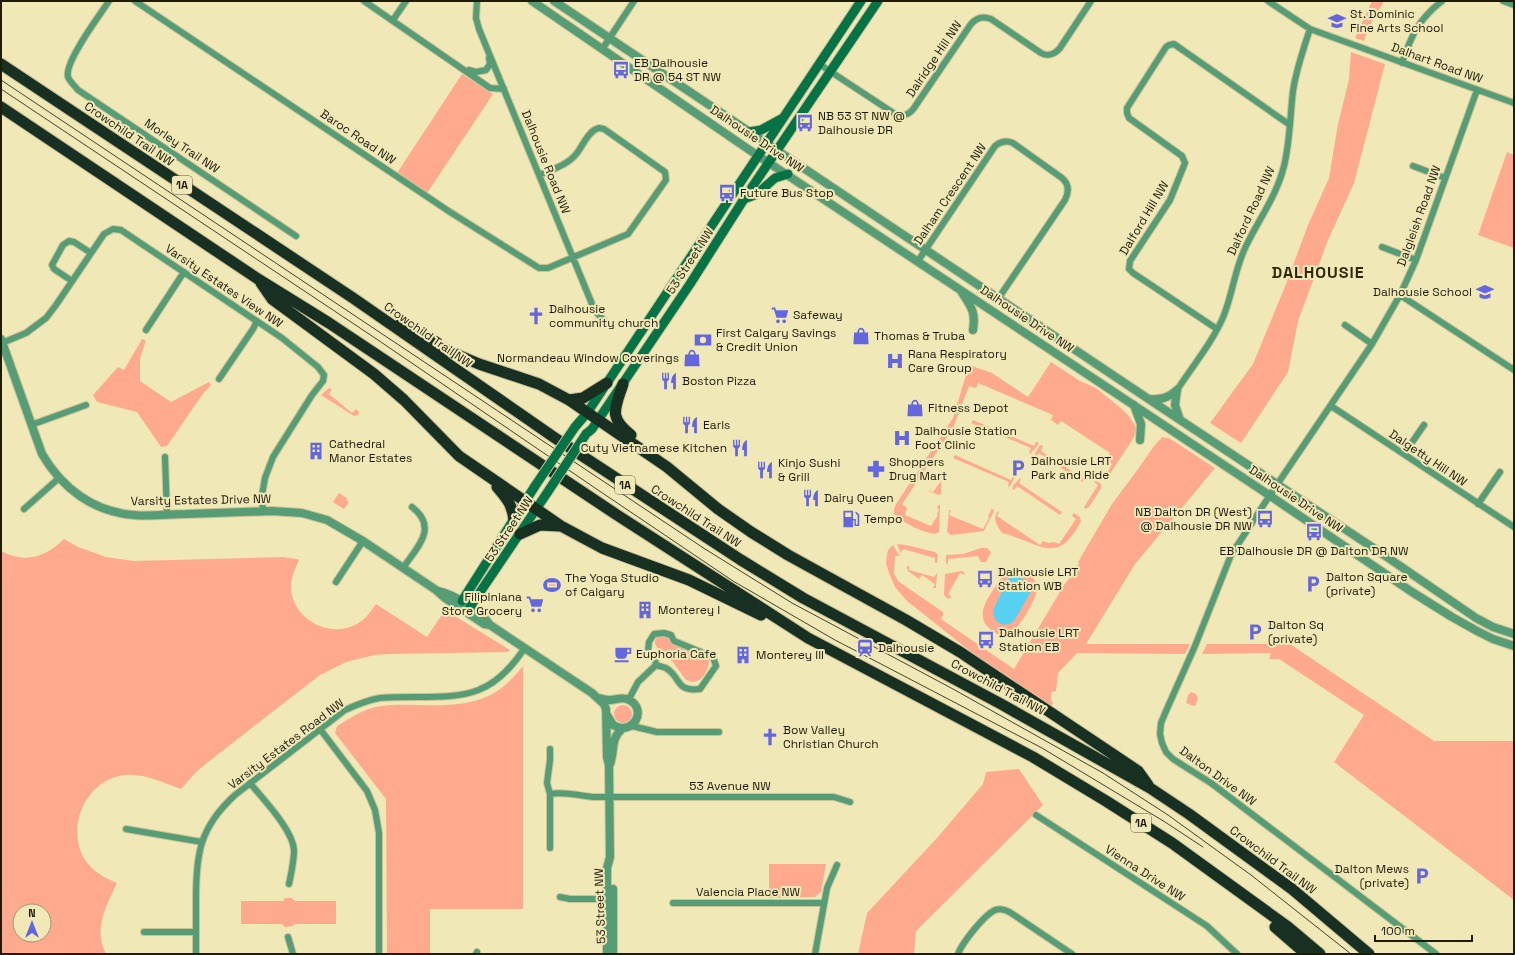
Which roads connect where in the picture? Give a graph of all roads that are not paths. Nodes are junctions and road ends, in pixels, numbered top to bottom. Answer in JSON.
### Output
{"nodes":[{"id":1,"x":109,"y":1,"type":"edge"},
{"id":2,"x":135,"y":1,"type":"edge"},
{"id":3,"x":364,"y":1,"type":"edge"},
{"id":4,"x":406,"y":1,"type":"edge"},
{"id":5,"x":477,"y":1,"type":"edge"},
{"id":6,"x":532,"y":1,"type":"edge"},
{"id":7,"x":554,"y":1,"type":"edge"},
{"id":8,"x":634,"y":1,"type":"edge"},
{"id":9,"x":861,"y":1,"type":"edge"},
{"id":10,"x":878,"y":1,"type":"edge"},
{"id":11,"x":1091,"y":1,"type":"edge"},
{"id":12,"x":1268,"y":1,"type":"edge"},
{"id":13,"x":1442,"y":1,"type":"edge"},
{"id":14,"x":1503,"y":1,"type":"edge"},
{"id":15,"x":1514,"y":5,"type":"edge"},
{"id":16,"x":393,"y":20,"type":"junction"},
{"id":17,"x":1310,"y":29,"type":"junction"},
{"id":18,"x":610,"y":38,"type":"junction"},
{"id":19,"x":603,"y":48,"type":"junction"},
{"id":20,"x":489,"y":52,"type":"junction"},
{"id":21,"x":1,"y":59,"type":"edge"},
{"id":22,"x":1402,"y":63,"type":"junction"},
{"id":23,"x":1,"y":64,"type":"edge"},
{"id":24,"x":819,"y":64,"type":"junction"},
{"id":25,"x":464,"y":69,"type":"junction"},
{"id":26,"x":11,"y":71,"type":"junction"},
{"id":27,"x":831,"y":72,"type":"junction"},
{"id":28,"x":504,"y":89,"type":"junction"},
{"id":29,"x":1477,"y":90,"type":"junction"},
{"id":30,"x":1514,"y":103,"type":"edge"},
{"id":31,"x":1,"y":107,"type":"edge"},
{"id":32,"x":784,"y":117,"type":"junction"},
{"id":33,"x":1290,"y":124,"type":"junction"},
{"id":34,"x":749,"y":132,"type":"junction"},
{"id":35,"x":766,"y":144,"type":"junction"},
{"id":36,"x":777,"y":151,"type":"junction"},
{"id":37,"x":758,"y":155,"type":"junction"},
{"id":38,"x":768,"y":162,"type":"junction"},
{"id":39,"x":1413,"y":166,"type":"dead end"},
{"id":40,"x":788,"y":174,"type":"junction"},
{"id":41,"x":539,"y":175,"type":"junction"},
{"id":42,"x":1445,"y":178,"type":"junction"},
{"id":43,"x":744,"y":199,"type":"junction"},
{"id":44,"x":296,"y":236,"type":"dead end"},
{"id":45,"x":1382,"y":247,"type":"dead end"},
{"id":46,"x":925,"y":250,"type":"junction"},
{"id":47,"x":91,"y":253,"type":"junction"},
{"id":48,"x":573,"y":257,"type":"junction"},
{"id":49,"x":1416,"y":260,"type":"junction"},
{"id":50,"x":918,"y":261,"type":"junction"},
{"id":51,"x":184,"y":272,"type":"junction"},
{"id":52,"x":258,"y":280,"type":"junction"},
{"id":53,"x":72,"y":281,"type":"junction"},
{"id":54,"x":958,"y":287,"type":"junction"},
{"id":55,"x":1400,"y":295,"type":"junction"},
{"id":56,"x":353,"y":298,"type":"junction"},
{"id":57,"x":998,"y":299,"type":"junction"},
{"id":58,"x":257,"y":321,"type":"junction"},
{"id":59,"x":1345,"y":325,"type":"dead end"},
{"id":60,"x":609,"y":326,"type":"dead end"},
{"id":61,"x":1217,"y":329,"type":"junction"},
{"id":62,"x":146,"y":330,"type":"dead end"},
{"id":63,"x":973,"y":330,"type":"dead end"},
{"id":64,"x":2,"y":341,"type":"edge"},
{"id":65,"x":1372,"y":344,"type":"junction"},
{"id":66,"x":1514,"y":370,"type":"edge"},
{"id":67,"x":219,"y":379,"type":"dead end"},
{"id":68,"x":607,"y":383,"type":"junction"},
{"id":69,"x":623,"y":384,"type":"junction"},
{"id":70,"x":1177,"y":390,"type":"junction"},
{"id":71,"x":1148,"y":398,"type":"junction"},
{"id":72,"x":569,"y":400,"type":"junction"},
{"id":73,"x":86,"y":405,"type":"dead end"},
{"id":74,"x":1134,"y":405,"type":"junction"},
{"id":75,"x":1331,"y":406,"type":"junction"},
{"id":76,"x":587,"y":413,"type":"junction"},
{"id":77,"x":598,"y":420,"type":"junction"},
{"id":78,"x":1180,"y":420,"type":"junction"},
{"id":79,"x":31,"y":425,"type":"junction"},
{"id":80,"x":1424,"y":425,"type":"dead end"},
{"id":81,"x":1140,"y":440,"type":"dead end"},
{"id":82,"x":1404,"y":454,"type":"junction"},
{"id":83,"x":165,"y":457,"type":"dead end"},
{"id":84,"x":667,"y":467,"type":"junction"},
{"id":85,"x":1500,"y":472,"type":"dead end"},
{"id":86,"x":59,"y":478,"type":"junction"},
{"id":87,"x":492,"y":480,"type":"junction"},
{"id":88,"x":1278,"y":484,"type":"junction"},
{"id":89,"x":1270,"y":495,"type":"junction"},
{"id":90,"x":526,"y":502,"type":"junction"},
{"id":91,"x":1478,"y":504,"type":"junction"},
{"id":92,"x":412,"y":507,"type":"dead end"},
{"id":93,"x":537,"y":509,"type":"junction"},
{"id":94,"x":24,"y":510,"type":"dead end"},
{"id":95,"x":263,"y":512,"type":"junction"},
{"id":96,"x":167,"y":514,"type":"junction"},
{"id":97,"x":514,"y":520,"type":"junction"},
{"id":98,"x":561,"y":526,"type":"junction"},
{"id":99,"x":1514,"y":527,"type":"edge"},
{"id":100,"x":520,"y":534,"type":"junction"},
{"id":101,"x":363,"y":542,"type":"junction"},
{"id":102,"x":403,"y":568,"type":"junction"},
{"id":103,"x":336,"y":582,"type":"dead end"},
{"id":104,"x":464,"y":607,"type":"junction"},
{"id":105,"x":1514,"y":634,"type":"edge"},
{"id":106,"x":808,"y":638,"type":"junction"},
{"id":107,"x":1514,"y":646,"type":"edge"},
{"id":108,"x":524,"y":649,"type":"junction"},
{"id":109,"x":656,"y":666,"type":"junction"},
{"id":110,"x":597,"y":697,"type":"junction"},
{"id":111,"x":629,"y":699,"type":"junction"},
{"id":112,"x":607,"y":715,"type":"junction"},
{"id":113,"x":637,"y":717,"type":"junction"},
{"id":114,"x":632,"y":726,"type":"junction"},
{"id":115,"x":643,"y":728,"type":"junction"},
{"id":116,"x":320,"y":729,"type":"junction"},
{"id":117,"x":622,"y":729,"type":"junction"},
{"id":118,"x":720,"y":732,"type":"dead end"},
{"id":119,"x":550,"y":749,"type":"dead end"},
{"id":120,"x":609,"y":765,"type":"junction"},
{"id":121,"x":250,"y":783,"type":"junction"},
{"id":122,"x":1150,"y":788,"type":"junction"},
{"id":123,"x":550,"y":794,"type":"junction"},
{"id":124,"x":610,"y":796,"type":"junction"},
{"id":125,"x":850,"y":802,"type":"dead end"},
{"id":126,"x":1036,"y":816,"type":"dead end"},
{"id":127,"x":126,"y":829,"type":"dead end"},
{"id":128,"x":202,"y":842,"type":"junction"},
{"id":129,"x":550,"y":848,"type":"dead end"},
{"id":130,"x":837,"y":865,"type":"dead end"},
{"id":131,"x":289,"y":884,"type":"dead end"},
{"id":132,"x":560,"y":897,"type":"dead end"},
{"id":133,"x":1245,"y":897,"type":"junction"},
{"id":134,"x":610,"y":899,"type":"junction"},
{"id":135,"x":673,"y":903,"type":"dead end"},
{"id":136,"x":824,"y":903,"type":"junction"},
{"id":137,"x":144,"y":932,"type":"dead end"},
{"id":138,"x":196,"y":932,"type":"junction"},
{"id":139,"x":288,"y":937,"type":"dead end"},
{"id":140,"x":1064,"y":952,"type":"edge"},
{"id":141,"x":196,"y":954,"type":"edge"},
{"id":142,"x":293,"y":954,"type":"edge"},
{"id":143,"x":379,"y":954,"type":"edge"},
{"id":144,"x":607,"y":954,"type":"edge"},
{"id":145,"x":613,"y":954,"type":"edge"},
{"id":146,"x":815,"y":954,"type":"edge"},
{"id":147,"x":958,"y":954,"type":"edge"},
{"id":148,"x":1072,"y":954,"type":"edge"},
{"id":149,"x":1237,"y":954,"type":"edge"},
{"id":150,"x":1306,"y":954,"type":"edge"},
{"id":151,"x":1320,"y":954,"type":"edge"},
{"id":152,"x":1369,"y":954,"type":"edge"},
{"id":153,"x":1436,"y":954,"type":"edge"}],
"edges":[{"from":1,"to":44,"type":"street","name":"Morley Trail NW"},
{"from":2,"to":48,"type":"street","name":"Baroc Road NW"},
{"from":3,"to":16,"type":"street"},
{"from":4,"to":16,"type":"street"},
{"from":5,"to":20,"type":"street","name":"Dalhousie Road NW"},
{"from":6,"to":19,"type":"street","name":"Dalhousie Drive NW"},
{"from":7,"to":18,"type":"street","name":"Dalhousie Drive NW"},
{"from":8,"to":18,"type":"street"},
{"from":9,"to":24,"type":"main road","name":"53 Street NW"},
{"from":10,"to":27,"type":"main road","name":"53 Street NW"},
{"from":11,"to":27,"type":"street","name":"Dalridge Hill NW"},
{"from":12,"to":17,"type":"street","name":"Dalhart Road NW"},
{"from":13,"to":22,"type":"street"},
{"from":14,"to":15,"type":"street"},
{"from":16,"to":25,"type":"street"},
{"from":17,"to":22,"type":"street","name":"Dalhart Road NW"},
{"from":17,"to":33,"type":"street","name":"Dalford Road NW"},
{"from":18,"to":19,"type":"street"},
{"from":18,"to":34,"type":"street","name":"Dalhousie Drive NW"},
{"from":19,"to":37,"type":"street","name":"Dalhousie Drive NW"},
{"from":20,"to":25,"type":"street"},
{"from":20,"to":28,"type":"street","name":"Dalhousie Road NW"},
{"from":21,"to":26,"type":"highway"},
{"from":22,"to":29,"type":"street","name":"Dalhart Road NW"},
{"from":23,"to":26,"type":"highway","name":"Crowchild Trail NW","number":"1A"},
{"from":24,"to":27,"type":"street","name":"Dalridge Hill NW"},
{"from":24,"to":32,"type":"main road","name":"53 Street NW"},
{"from":25,"to":28,"type":"street"},
{"from":26,"to":56,"type":"highway","name":"Crowchild Trail NW","number":"1A"},
{"from":27,"to":36,"type":"main road","name":"53 Street NW"},
{"from":28,"to":41,"type":"street","name":"Dalhousie Road NW"},
{"from":29,"to":30,"type":"street","name":"Dalhart Road NW"},
{"from":29,"to":42,"type":"street","name":"Dalgleish Road NW"},
{"from":31,"to":52,"type":"highway","number":"1A"},
{"from":32,"to":34,"type":"main road"},
{"from":32,"to":35,"type":"main road","name":"53 Street NW"},
{"from":33,"to":61,"type":"street","name":"Dalford Road NW"},
{"from":33,"to":61,"type":"street","name":"Dalford Hill NW"},
{"from":34,"to":35,"type":"street","name":"Dalhousie Drive NW"},
{"from":35,"to":36,"type":"street","name":"Dalhousie Drive NW"},
{"from":35,"to":37,"type":"main road","name":"53 Street NW"},
{"from":36,"to":38,"type":"main road","name":"53 Street NW"},
{"from":36,"to":46,"type":"street","name":"Dalhousie Drive NW"},
{"from":37,"to":38,"type":"street","name":"Dalhousie Drive NW"},
{"from":37,"to":68,"type":"main road","name":"53 Street NW"},
{"from":38,"to":40,"type":"street","name":"Dalhousie Drive NW"},
{"from":38,"to":43,"type":"main road","name":"53 Street NW"},
{"from":39,"to":42,"type":"street"},
{"from":40,"to":43,"type":"main road"},
{"from":40,"to":50,"type":"street","name":"Dalhousie Drive NW"},
{"from":41,"to":48,"type":"street","name":"Dalhousie Road NW"},
{"from":41,"to":48,"type":"street","name":"Baroc Road NW"},
{"from":42,"to":49,"type":"street","name":"Dalgleish Road NW"},
{"from":43,"to":69,"type":"main road","name":"53 Street NW"},
{"from":45,"to":49,"type":"street"},
{"from":46,"to":50,"type":"street","name":"Dalham Crescent NW"},
{"from":46,"to":57,"type":"street","name":"Dalhousie Drive NW"},
{"from":46,"to":57,"type":"street","name":"Dalham Crescent NW"},
{"from":47,"to":51,"type":"street","name":"Varsity Estates View NW"},
{"from":47,"to":53,"type":"street","name":"Varsity Estates View NW"},
{"from":47,"to":53,"type":"street"},
{"from":48,"to":60,"type":"street","name":"Dalhousie Road NW"},
{"from":49,"to":55,"type":"street","name":"Dalgleish Road NW"},
{"from":50,"to":54,"type":"street","name":"Dalhousie Drive NW"},
{"from":51,"to":58,"type":"street","name":"Varsity Estates View NW"},
{"from":51,"to":62,"type":"street"},
{"from":52,"to":87,"type":"highway"},
{"from":52,"to":106,"type":"highway","number":"1A"},
{"from":53,"to":64,"type":"street","name":"Varsity Estates View NW"},
{"from":54,"to":63,"type":"street"},
{"from":54,"to":74,"type":"street","name":"Dalhousie Drive NW"},
{"from":55,"to":65,"type":"street","name":"Dalgleish Road NW"},
{"from":55,"to":66,"type":"street"},
{"from":56,"to":72,"type":"highway"},
{"from":56,"to":122,"type":"highway","name":"Crowchild Trail NW","number":"1A"},
{"from":57,"to":71,"type":"street","name":"Dalhousie Drive NW"},
{"from":58,"to":67,"type":"street"},
{"from":58,"to":95,"type":"street","name":"Varsity Estates View NW"},
{"from":59,"to":65,"type":"street"},
{"from":61,"to":70,"type":"street","name":"Dalford Road NW"},
{"from":64,"to":79,"type":"street","name":"Varsity Estates Drive NW"},
{"from":65,"to":75,"type":"street","name":"Dalgleish Road NW"},
{"from":68,"to":72,"type":"highway"},
{"from":68,"to":76,"type":"main road","name":"53 Street NW"},
{"from":69,"to":77,"type":"main road","name":"53 Street NW"},
{"from":69,"to":84,"type":"highway"},
{"from":70,"to":71,"type":"street"},
{"from":70,"to":78,"type":"street"},
{"from":71,"to":78,"type":"street","name":"Dalhousie Drive NW"},
{"from":72,"to":76,"type":"highway"},
{"from":73,"to":79,"type":"street"},
{"from":74,"to":81,"type":"street"},
{"from":74,"to":89,"type":"street","name":"Dalhousie Drive NW"},
{"from":75,"to":82,"type":"street","name":"Dalgetty Hill NW"},
{"from":75,"to":88,"type":"street","name":"Dalgleish Road NW"},
{"from":76,"to":77,"type":"highway"},
{"from":76,"to":90,"type":"main road","name":"53 Street NW","bridge":true},
{"from":77,"to":84,"type":"highway"},
{"from":77,"to":93,"type":"main road","name":"53 Street NW","bridge":true},
{"from":78,"to":88,"type":"street","name":"Dalhousie Drive NW"},
{"from":79,"to":86,"type":"street","name":"Varsity Estates Drive NW"},
{"from":80,"to":82,"type":"street"},
{"from":82,"to":91,"type":"street","name":"Dalgetty Hill NW"},
{"from":83,"to":96,"type":"street"},
{"from":84,"to":122,"type":"highway"},
{"from":85,"to":91,"type":"street"},
{"from":86,"to":94,"type":"street"},
{"from":86,"to":96,"type":"street","name":"Varsity Estates Drive NW"},
{"from":87,"to":90,"type":"highway"},
{"from":87,"to":97,"type":"highway"},
{"from":88,"to":89,"type":"street","name":"Dalton Drive NW"},
{"from":88,"to":105,"type":"street","name":"Dalhousie Drive NW"},
{"from":89,"to":107,"type":"street","name":"Dalhousie Drive NW"},
{"from":89,"to":153,"type":"street","name":"Dalton Drive NW"},
{"from":90,"to":93,"type":"highway"},
{"from":90,"to":97,"type":"main road","name":"53 Street NW"},
{"from":91,"to":99,"type":"street","name":"Dalgetty Hill NW"},
{"from":92,"to":102,"type":"street"},
{"from":93,"to":98,"type":"highway"},
{"from":93,"to":100,"type":"main road","name":"53 Street NW"},
{"from":95,"to":96,"type":"street","name":"Varsity Estates Drive NW"},
{"from":95,"to":101,"type":"street","name":"Varsity Estates Drive NW"},
{"from":97,"to":104,"type":"main road","name":"53 Street NW"},
{"from":98,"to":100,"type":"highway"},
{"from":98,"to":106,"type":"highway"},
{"from":100,"to":104,"type":"main road","name":"53 Street NW"},
{"from":101,"to":102,"type":"street","name":"Varsity Estates Drive NW"},
{"from":101,"to":103,"type":"street"},
{"from":102,"to":104,"type":"street","name":"Varsity Estates Drive NW"},
{"from":104,"to":108,"type":"street","name":"Varsity Estates Drive NW"},
{"from":106,"to":133,"type":"highway","number":"1A"},
{"from":108,"to":110,"type":"street","name":"Varsity Estates Drive NW"},
{"from":108,"to":116,"type":"street","name":"Varsity Estates Road NW"},
{"from":109,"to":109,"type":"street"},
{"from":109,"to":111,"type":"street"},
{"from":110,"to":111,"type":"street","name":"Varsity Estates Drive NW"},
{"from":110,"to":112,"type":"street","name":"Varsity Estates Drive NW"},
{"from":111,"to":113,"type":"street"},
{"from":112,"to":117,"type":"street"},
{"from":112,"to":120,"type":"street","name":"53 Street NW"},
{"from":113,"to":114,"type":"street"},
{"from":113,"to":115,"type":"street"},
{"from":114,"to":115,"type":"street"},
{"from":114,"to":117,"type":"street"},
{"from":115,"to":118,"type":"street"},
{"from":116,"to":121,"type":"street","name":"Varsity Estates Road NW"},
{"from":116,"to":143,"type":"street"},
{"from":117,"to":120,"type":"street","name":"53 Street NW"},
{"from":119,"to":123,"type":"street"},
{"from":120,"to":124,"type":"street","name":"53 Street NW"},
{"from":121,"to":128,"type":"street","name":"Varsity Estates Road NW"},
{"from":121,"to":131,"type":"street"},
{"from":122,"to":152,"type":"highway","name":"Crowchild Trail NW","number":"1A"},
{"from":123,"to":124,"type":"street","name":"53 Avenue NW"},
{"from":123,"to":129,"type":"street"},
{"from":124,"to":125,"type":"street","name":"53 Avenue NW"},
{"from":124,"to":134,"type":"street","name":"53 Street NW"},
{"from":126,"to":149,"type":"street","name":"Vienna Drive NW"},
{"from":127,"to":128,"type":"street"},
{"from":128,"to":138,"type":"street","name":"Varsity Estates Road NW"},
{"from":130,"to":136,"type":"street"},
{"from":132,"to":134,"type":"street"},
{"from":133,"to":150,"type":"highway"},
{"from":133,"to":151,"type":"highway","number":"1A"},
{"from":134,"to":144,"type":"street","name":"53 Street NW"},
{"from":134,"to":145,"type":"street","name":"53 Street NW"},
{"from":135,"to":136,"type":"street","name":"Valencia Place NW"},
{"from":136,"to":146,"type":"street"},
{"from":137,"to":138,"type":"street"},
{"from":138,"to":141,"type":"street","name":"Varsity Estates Road NW"},
{"from":139,"to":142,"type":"street"},
{"from":140,"to":147,"type":"street"},
{"from":140,"to":148,"type":"street"}]}
